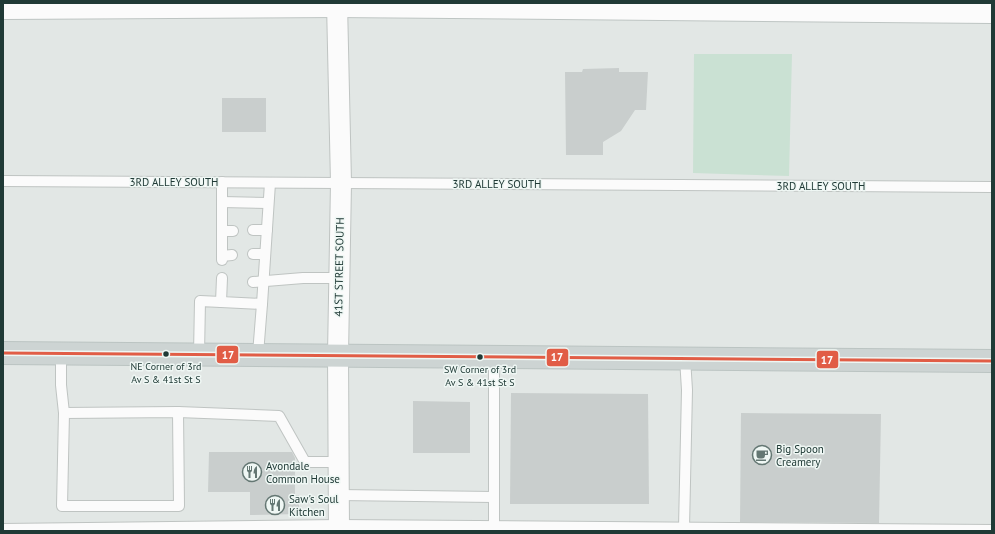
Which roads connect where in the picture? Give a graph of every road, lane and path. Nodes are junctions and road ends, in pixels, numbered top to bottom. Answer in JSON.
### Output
{"nodes":[{"id":1,"x":337,"y":4,"type":"edge"},
{"id":2,"x":495,"y":5,"type":"edge"},
{"id":3,"x":3,"y":8,"type":"edge"},
{"id":4,"x":992,"y":12,"type":"edge"},
{"id":5,"x":3,"y":181,"type":"edge"},
{"id":6,"x":222,"y":182,"type":"junction"},
{"id":7,"x":270,"y":183,"type":"junction"},
{"id":8,"x":341,"y":183,"type":"junction"},
{"id":9,"x":992,"y":187,"type":"edge"},
{"id":10,"x":222,"y":202,"type":"junction"},
{"id":11,"x":268,"y":203,"type":"junction"},
{"id":12,"x":254,"y":230,"type":"dead end"},
{"id":13,"x":266,"y":230,"type":"junction"},
{"id":14,"x":222,"y":231,"type":"junction"},
{"id":15,"x":233,"y":231,"type":"dead end"},
{"id":16,"x":253,"y":254,"type":"dead end"},
{"id":17,"x":265,"y":254,"type":"junction"},
{"id":18,"x":226,"y":257,"type":"dead end"},
{"id":19,"x":339,"y":278,"type":"junction"},
{"id":20,"x":225,"y":281,"type":"dead end"},
{"id":21,"x":253,"y":282,"type":"dead end"},
{"id":22,"x":264,"y":282,"type":"junction"},
{"id":23,"x":221,"y":302,"type":"junction"},
{"id":24,"x":262,"y":304,"type":"junction"},
{"id":25,"x":3,"y":353,"type":"edge"},
{"id":26,"x":61,"y":353,"type":"junction"},
{"id":27,"x":199,"y":354,"type":"junction"},
{"id":28,"x":258,"y":354,"type":"junction"},
{"id":29,"x":338,"y":355,"type":"junction"},
{"id":30,"x":494,"y":356,"type":"junction"},
{"id":31,"x":686,"y":358,"type":"junction"},
{"id":32,"x":992,"y":361,"type":"edge"},
{"id":33,"x":178,"y":412,"type":"junction"},
{"id":34,"x":64,"y":413,"type":"junction"},
{"id":35,"x":339,"y":462,"type":"junction"},
{"id":36,"x":339,"y":495,"type":"junction"},
{"id":37,"x":493,"y":497,"type":"junction"},
{"id":38,"x":339,"y":528,"type":"edge"},
{"id":39,"x":684,"y":528,"type":"junction"},
{"id":40,"x":3,"y":529,"type":"edge"},
{"id":41,"x":494,"y":529,"type":"edge"},
{"id":42,"x":992,"y":530,"type":"edge"}],
"edges":[{"from":1,"to":2,"type":"street"},
{"from":1,"to":3,"type":"street"},
{"from":1,"to":8,"type":"street","name":"41ST STREET SOUTH"},
{"from":2,"to":4,"type":"street"},
{"from":5,"to":6,"type":"lane","name":"3RD ALLEY SOUTH"},
{"from":6,"to":7,"type":"lane","name":"3RD ALLEY SOUTH"},
{"from":6,"to":10,"type":"lane"},
{"from":7,"to":8,"type":"lane","name":"3RD ALLEY SOUTH"},
{"from":7,"to":11,"type":"lane"},
{"from":8,"to":9,"type":"lane","name":"3RD ALLEY SOUTH"},
{"from":8,"to":19,"type":"street","name":"41ST STREET SOUTH"},
{"from":10,"to":11,"type":"lane"},
{"from":10,"to":14,"type":"lane"},
{"from":11,"to":13,"type":"lane"},
{"from":12,"to":13,"type":"lane"},
{"from":13,"to":17,"type":"lane"},
{"from":14,"to":15,"type":"lane"},
{"from":14,"to":18,"type":"lane"},
{"from":16,"to":17,"type":"lane"},
{"from":17,"to":22,"type":"lane"},
{"from":19,"to":22,"type":"lane"},
{"from":19,"to":29,"type":"street","name":"41ST STREET SOUTH"},
{"from":20,"to":23,"type":"lane"},
{"from":21,"to":22,"type":"lane"},
{"from":22,"to":24,"type":"lane"},
{"from":23,"to":24,"type":"lane"},
{"from":23,"to":27,"type":"lane"},
{"from":24,"to":28,"type":"lane"},
{"from":25,"to":26,"type":"main road"},
{"from":26,"to":27,"type":"main road"},
{"from":26,"to":34,"type":"lane"},
{"from":27,"to":28,"type":"main road"},
{"from":28,"to":29,"type":"main road"},
{"from":29,"to":30,"type":"main road"},
{"from":29,"to":35,"type":"street","name":"41ST STREET SOUTH"},
{"from":30,"to":31,"type":"main road"},
{"from":30,"to":37,"type":"lane"},
{"from":31,"to":32,"type":"main road"},
{"from":31,"to":39,"type":"lane"},
{"from":33,"to":34,"type":"lane"},
{"from":33,"to":34,"type":"lane"},
{"from":33,"to":35,"type":"lane"},
{"from":35,"to":36,"type":"street","name":"41ST STREET SOUTH"},
{"from":36,"to":37,"type":"lane"},
{"from":36,"to":38,"type":"street","name":"41ST STREET SOUTH"},
{"from":37,"to":41,"type":"lane"},
{"from":38,"to":40,"type":"lane"},
{"from":38,"to":41,"type":"lane"},
{"from":39,"to":41,"type":"lane"},
{"from":39,"to":42,"type":"lane"}]}
